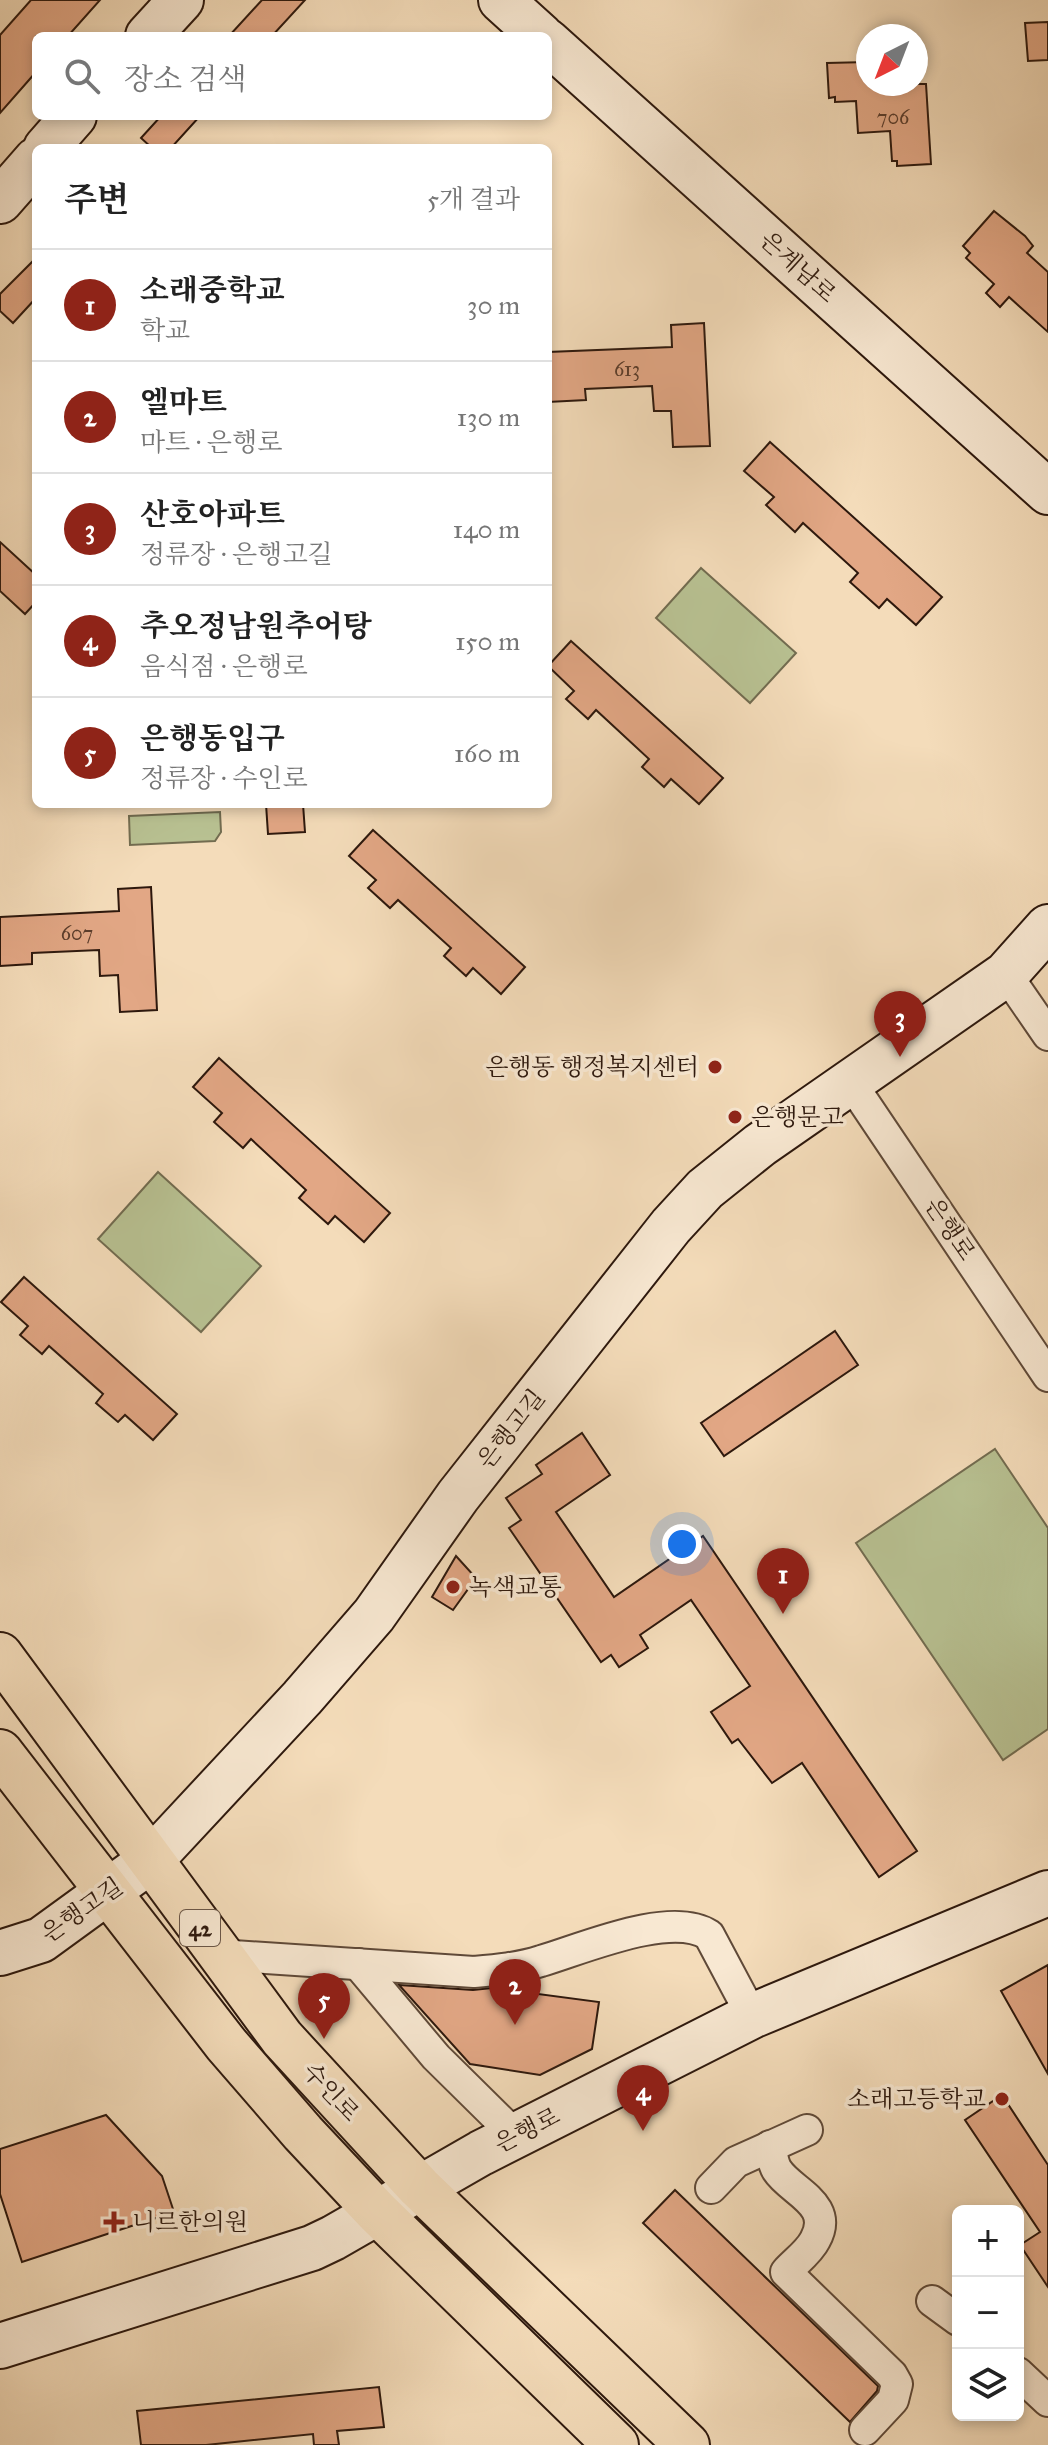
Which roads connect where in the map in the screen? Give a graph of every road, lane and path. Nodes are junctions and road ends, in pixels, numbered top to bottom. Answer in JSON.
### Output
{"nodes":[{"id":1,"x":181,"y":0,"type":"edge"},
{"id":2,"x":501,"y":0,"type":"edge"},
{"id":3,"x":152,"y":32,"type":"edge"},
{"id":4,"x":537,"y":32,"type":"edge"},
{"id":5,"x":552,"y":46,"type":"edge"},
{"id":6,"x":70,"y":120,"type":"edge"},
{"id":7,"x":50,"y":144,"type":"edge"},
{"id":8,"x":32,"y":165,"type":"edge"},
{"id":9,"x":0,"y":201,"type":"edge"},
{"id":10,"x":1048,"y":492,"type":"edge"},
{"id":11,"x":1048,"y":927,"type":"edge"},
{"id":12,"x":1006,"y":974,"type":"junction"},
{"id":13,"x":1048,"y":1035,"type":"edge"},
{"id":14,"x":851,"y":1083,"type":"junction"},
{"id":15,"x":1048,"y":1376,"type":"edge"},
{"id":16,"x":0,"y":1655,"type":"edge"},
{"id":17,"x":0,"y":1752,"type":"edge"},
{"id":18,"x":151,"y":1860,"type":"junction"},
{"id":19,"x":108,"y":1892,"type":"junction"},
{"id":20,"x":1048,"y":1893,"type":"edge"},
{"id":21,"x":0,"y":1953,"type":"edge"},
{"id":22,"x":219,"y":1955,"type":"junction"},
{"id":23,"x":358,"y":1964,"type":"junction"},
{"id":24,"x":752,"y":2016,"type":"junction"},
{"id":25,"x":807,"y":2130,"type":"dead end"},
{"id":26,"x":515,"y":2135,"type":"junction"},
{"id":27,"x":770,"y":2146,"type":"junction"},
{"id":28,"x":419,"y":2187,"type":"junction"},
{"id":29,"x":711,"y":2188,"type":"dead end"},
{"id":30,"x":377,"y":2212,"type":"junction"},
{"id":31,"x":932,"y":2301,"type":"dead end"},
{"id":32,"x":952,"y":2316,"type":"edge"},
{"id":33,"x":0,"y":2346,"type":"edge"},
{"id":34,"x":1024,"y":2379,"type":"edge"},
{"id":35,"x":1048,"y":2401,"type":"edge"},
{"id":36,"x":865,"y":2430,"type":"dead end"},
{"id":37,"x":616,"y":2445,"type":"edge"},
{"id":38,"x":687,"y":2445,"type":"edge"}],
"edges":[{"from":1,"to":3,"type":"street"},
{"from":2,"to":4,"type":"street"},
{"from":5,"to":10,"type":"street","name":"은계남로"},
{"from":6,"to":7,"type":"street"},
{"from":8,"to":9,"type":"street"},
{"from":11,"to":12,"type":"street","name":"은행고길"},
{"from":12,"to":13,"type":"street"},
{"from":12,"to":14,"type":"street","name":"은행고길"},
{"from":14,"to":15,"type":"street","name":"은행로"},
{"from":14,"to":18,"type":"street","name":"은행고길"},
{"from":16,"to":18,"type":"main road","name":"수인로","number":"42"},
{"from":17,"to":19,"type":"main road","name":"수인로","number":"42"},
{"from":18,"to":19,"type":"street","name":"은행고길"},
{"from":18,"to":22,"type":"main road","name":"수인로","number":"42"},
{"from":19,"to":21,"type":"street","name":"은행고길"},
{"from":19,"to":30,"type":"main road","name":"수인로","number":"42"},
{"from":20,"to":24,"type":"street","name":"은행로"},
{"from":22,"to":23,"type":"street"},
{"from":22,"to":28,"type":"main road","name":"수인로","number":"42"},
{"from":23,"to":24,"type":"street"},
{"from":23,"to":26,"type":"street"},
{"from":24,"to":26,"type":"street","name":"은행로"},
{"from":25,"to":27,"type":"street"},
{"from":26,"to":28,"type":"street","name":"은행로"},
{"from":27,"to":29,"type":"street"},
{"from":27,"to":36,"type":"street"},
{"from":28,"to":30,"type":"street","name":"은행로"},
{"from":28,"to":38,"type":"main road","name":"수인로","number":"42"},
{"from":30,"to":33,"type":"street","name":"은행로"},
{"from":30,"to":37,"type":"main road","name":"수인로","number":"42"},
{"from":31,"to":32,"type":"street"},
{"from":34,"to":35,"type":"street"}]}
